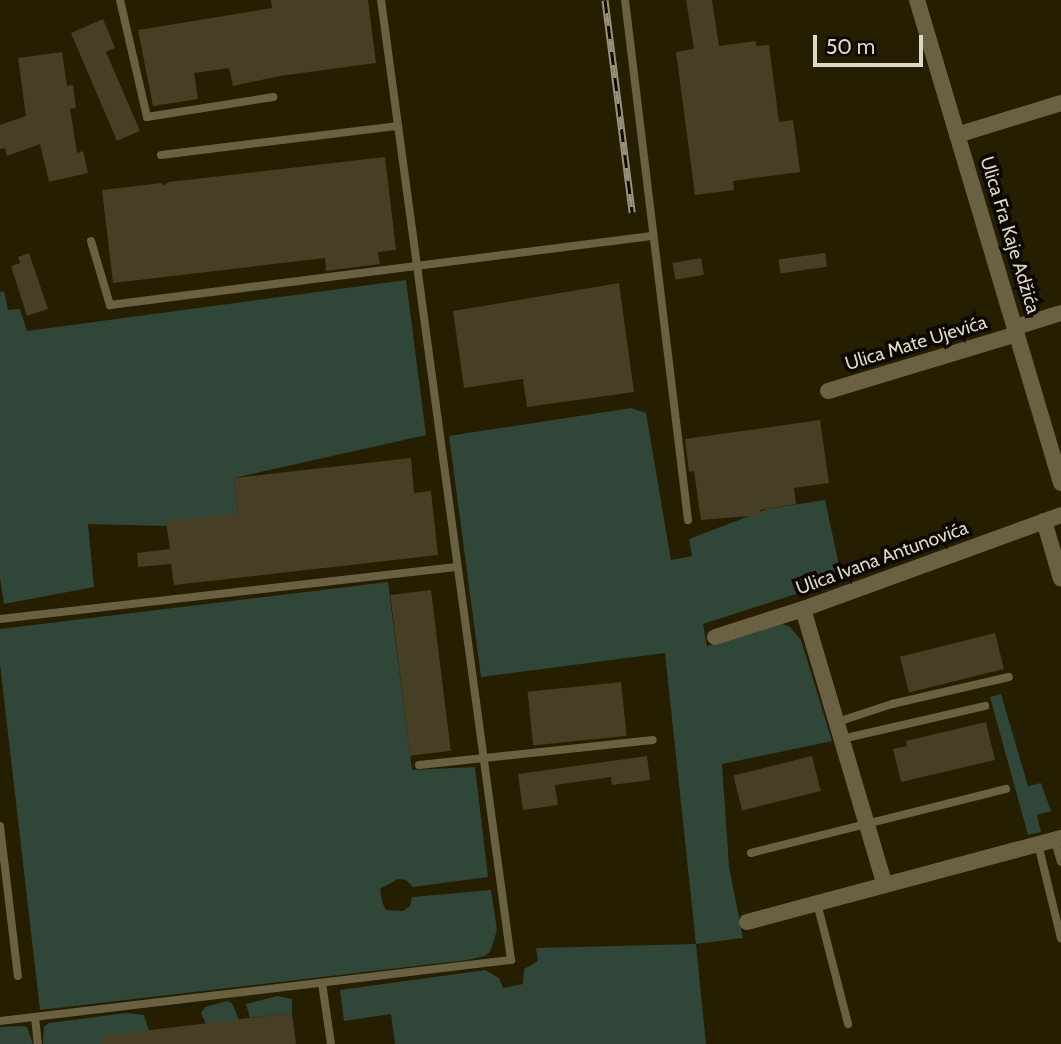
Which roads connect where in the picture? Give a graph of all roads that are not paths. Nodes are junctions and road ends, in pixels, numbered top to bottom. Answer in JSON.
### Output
{"nodes":[{"id":1,"x":120,"y":0,"type":"edge"},
{"id":2,"x":381,"y":0,"type":"edge"},
{"id":3,"x":625,"y":0,"type":"edge"},
{"id":4,"x":917,"y":0,"type":"edge"},
{"id":5,"x":273,"y":97,"type":"dead end"},
{"id":6,"x":1061,"y":103,"type":"edge"},
{"id":7,"x":398,"y":126,"type":"junction"},
{"id":8,"x":957,"y":135,"type":"junction"},
{"id":9,"x":160,"y":155,"type":"dead end"},
{"id":10,"x":652,"y":236,"type":"junction"},
{"id":11,"x":91,"y":241,"type":"dead end"},
{"id":12,"x":417,"y":265,"type":"junction"},
{"id":13,"x":1061,"y":313,"type":"edge"},
{"id":14,"x":1016,"y":331,"type":"junction"},
{"id":15,"x":828,"y":391,"type":"dead end"},
{"id":16,"x":1061,"y":483,"type":"edge"},
{"id":17,"x":1061,"y":516,"type":"edge"},
{"id":18,"x":688,"y":520,"type":"dead end"},
{"id":19,"x":1044,"y":521,"type":"junction"},
{"id":20,"x":456,"y":566,"type":"junction"},
{"id":21,"x":1061,"y":579,"type":"edge"},
{"id":22,"x":803,"y":609,"type":"junction"},
{"id":23,"x":0,"y":619,"type":"edge"},
{"id":24,"x":715,"y":637,"type":"dead end"},
{"id":25,"x":1009,"y":677,"type":"dead end"},
{"id":26,"x":985,"y":706,"type":"dead end"},
{"id":27,"x":837,"y":722,"type":"junction"},
{"id":28,"x":842,"y":739,"type":"junction"},
{"id":29,"x":653,"y":740,"type":"dead end"},
{"id":30,"x":483,"y":758,"type":"junction"},
{"id":31,"x":419,"y":765,"type":"dead end"},
{"id":32,"x":1006,"y":789,"type":"dead end"},
{"id":33,"x":867,"y":824,"type":"junction"},
{"id":34,"x":0,"y":826,"type":"edge"},
{"id":35,"x":1058,"y":839,"type":"edge"},
{"id":36,"x":1038,"y":844,"type":"junction"},
{"id":37,"x":751,"y":853,"type":"dead end"},
{"id":38,"x":1061,"y":862,"type":"edge"},
{"id":39,"x":885,"y":885,"type":"junction"},
{"id":40,"x":817,"y":903,"type":"junction"},
{"id":41,"x":747,"y":922,"type":"dead end"},
{"id":42,"x":1061,"y":938,"type":"edge"},
{"id":43,"x":18,"y":976,"type":"dead end"},
{"id":44,"x":322,"y":983,"type":"junction"},
{"id":45,"x":35,"y":1017,"type":"junction"},
{"id":46,"x":0,"y":1021,"type":"edge"},
{"id":47,"x":848,"y":1024,"type":"dead end"},
{"id":48,"x":38,"y":1044,"type":"edge"},
{"id":49,"x":331,"y":1044,"type":"edge"}],
"edges":[{"from":1,"to":5,"type":"lane"},
{"from":2,"to":7,"type":"lane"},
{"from":3,"to":10,"type":"lane"},
{"from":4,"to":8,"type":"street","name":"Ulica Fra Kaje Adžića"},
{"from":6,"to":8,"type":"street"},
{"from":7,"to":9,"type":"lane"},
{"from":7,"to":12,"type":"lane"},
{"from":8,"to":14,"type":"street","name":"Ulica Fra Kaje Adžića"},
{"from":10,"to":12,"type":"lane"},
{"from":10,"to":18,"type":"lane"},
{"from":11,"to":12,"type":"lane"},
{"from":12,"to":20,"type":"lane"},
{"from":13,"to":14,"type":"street","name":"Ulica Mate Ujevića"},
{"from":14,"to":15,"type":"street","name":"Ulica Mate Ujevića"},
{"from":14,"to":16,"type":"street","name":"Ulica Fra Kaje Adžića"},
{"from":17,"to":19,"type":"street","name":"Ulica Ivana Antunovića"},
{"from":19,"to":21,"type":"street"},
{"from":19,"to":22,"type":"street","name":"Ulica Ivana Antunovića"},
{"from":20,"to":23,"type":"lane"},
{"from":20,"to":30,"type":"lane"},
{"from":22,"to":24,"type":"street","name":"Ulica Ivana Antunovića"},
{"from":22,"to":27,"type":"street"},
{"from":25,"to":27,"type":"lane"},
{"from":26,"to":28,"type":"lane"},
{"from":27,"to":28,"type":"street"},
{"from":28,"to":33,"type":"street"},
{"from":29,"to":30,"type":"lane"},
{"from":30,"to":31,"type":"lane"},
{"from":30,"to":44,"type":"lane"},
{"from":32,"to":33,"type":"lane"},
{"from":33,"to":37,"type":"lane"},
{"from":33,"to":39,"type":"street"},
{"from":34,"to":43,"type":"lane"},
{"from":35,"to":36,"type":"street"},
{"from":35,"to":38,"type":"lane"},
{"from":36,"to":39,"type":"street"},
{"from":36,"to":42,"type":"lane"},
{"from":39,"to":40,"type":"street"},
{"from":40,"to":41,"type":"street"},
{"from":40,"to":47,"type":"lane"},
{"from":44,"to":45,"type":"lane"},
{"from":44,"to":49,"type":"lane"},
{"from":45,"to":46,"type":"lane"},
{"from":45,"to":48,"type":"lane"}]}
